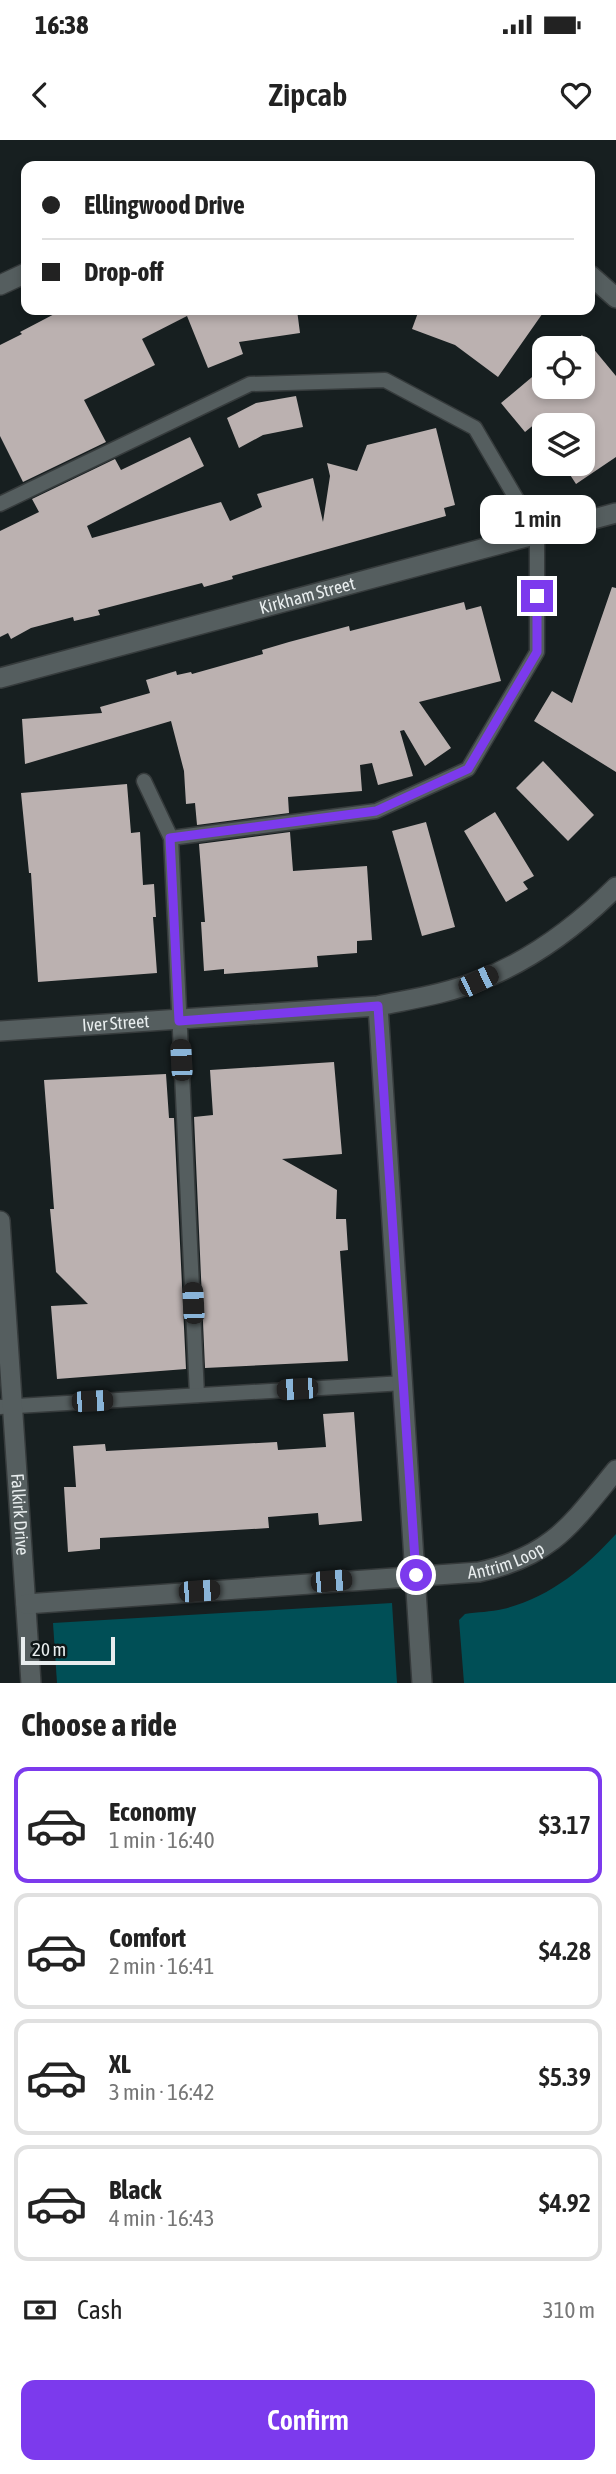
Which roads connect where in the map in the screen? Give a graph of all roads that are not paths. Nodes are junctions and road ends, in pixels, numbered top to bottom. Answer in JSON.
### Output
{"nodes":[{"id":1,"x":21,"y":274,"type":"edge"},
{"id":2,"x":595,"y":279,"type":"edge"},
{"id":3,"x":0,"y":285,"type":"edge"},
{"id":4,"x":616,"y":298,"type":"edge"},
{"id":5,"x":0,"y":504,"type":"edge"},
{"id":6,"x":616,"y":513,"type":"edge"},
{"id":7,"x":537,"y":534,"type":"junction"},
{"id":8,"x":0,"y":678,"type":"edge"},
{"id":9,"x":144,"y":781,"type":"dead end"},
{"id":10,"x":170,"y":838,"type":"junction"},
{"id":11,"x":616,"y":887,"type":"edge"},
{"id":12,"x":378,"y":1006,"type":"junction"},
{"id":13,"x":179,"y":1021,"type":"junction"},
{"id":14,"x":0,"y":1031,"type":"edge"},
{"id":15,"x":0,"y":1221,"type":"edge"},
{"id":16,"x":404,"y":1382,"type":"junction"},
{"id":17,"x":197,"y":1395,"type":"junction"},
{"id":18,"x":6,"y":1406,"type":"edge"},
{"id":19,"x":616,"y":1470,"type":"edge"},
{"id":20,"x":416,"y":1575,"type":"junction"},
{"id":21,"x":26,"y":1604,"type":"junction"},
{"id":22,"x":31,"y":1683,"type":"edge"},
{"id":23,"x":422,"y":1683,"type":"edge"}],
"edges":[{"from":1,"to":3,"type":"street"},
{"from":2,"to":4,"type":"street"},
{"from":5,"to":7,"type":"lane"},
{"from":6,"to":7,"type":"street","name":"Kirkham Street"},
{"from":7,"to":8,"type":"street","name":"Kirkham Street"},
{"from":7,"to":10,"type":"lane"},
{"from":9,"to":10,"type":"lane"},
{"from":10,"to":13,"type":"lane"},
{"from":11,"to":12,"type":"street","name":"Iver Street"},
{"from":12,"to":13,"type":"street","name":"Iver Street"},
{"from":12,"to":16,"type":"street"},
{"from":13,"to":14,"type":"street","name":"Iver Street"},
{"from":13,"to":17,"type":"lane"},
{"from":15,"to":18,"type":"street","name":"Falkirk Drive"},
{"from":16,"to":17,"type":"lane"},
{"from":16,"to":20,"type":"street"},
{"from":17,"to":18,"type":"lane"},
{"from":18,"to":21,"type":"street","name":"Falkirk Drive"},
{"from":19,"to":20,"type":"street","name":"Antrim Loop"},
{"from":20,"to":21,"type":"street","name":"Antrim Loop"},
{"from":20,"to":23,"type":"street"},
{"from":21,"to":22,"type":"street","name":"Falkirk Drive"}]}
